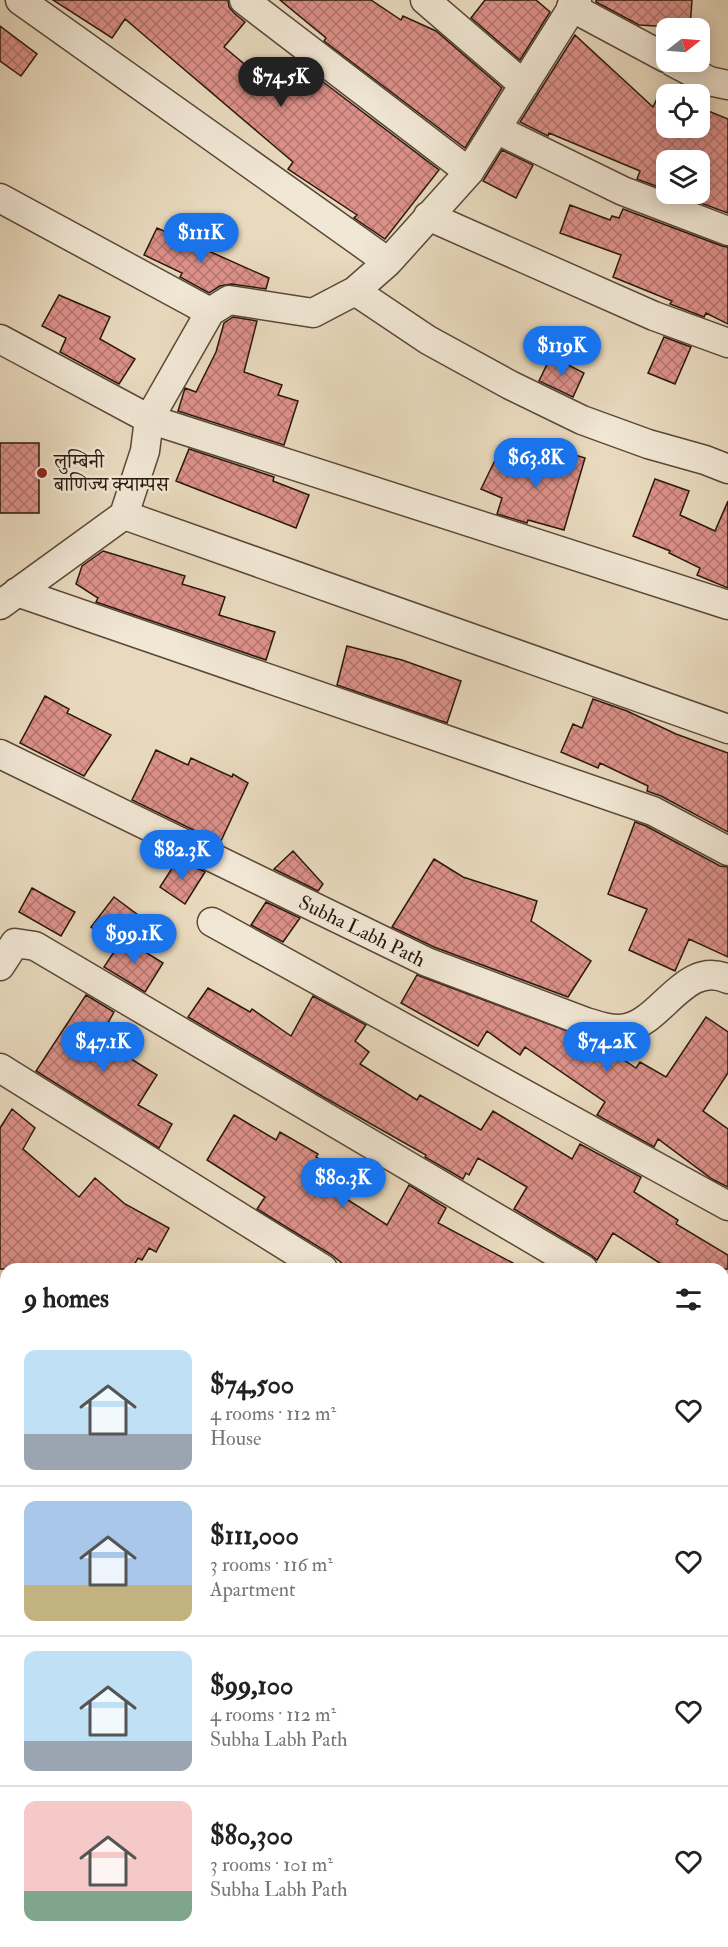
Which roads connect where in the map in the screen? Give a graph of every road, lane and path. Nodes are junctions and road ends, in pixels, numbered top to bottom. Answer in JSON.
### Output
{"nodes":[{"id":1,"x":20,"y":0,"type":"edge"},
{"id":2,"x":244,"y":0,"type":"edge"},
{"id":3,"x":425,"y":0,"type":"edge"},
{"id":4,"x":574,"y":3,"type":"edge"},
{"id":5,"x":656,"y":52,"type":"edge"},
{"id":6,"x":692,"y":72,"type":"edge"},
{"id":7,"x":524,"y":85,"type":"junction"},
{"id":8,"x":728,"y":85,"type":"edge"},
{"id":9,"x":496,"y":129,"type":"junction"},
{"id":10,"x":469,"y":172,"type":"junction"},
{"id":11,"x":0,"y":198,"type":"edge"},
{"id":12,"x":428,"y":216,"type":"junction"},
{"id":13,"x":728,"y":231,"type":"edge"},
{"id":14,"x":388,"y":262,"type":"junction"},
{"id":15,"x":355,"y":291,"type":"junction"},
{"id":16,"x":210,"y":312,"type":"junction"},
{"id":17,"x":0,"y":339,"type":"edge"},
{"id":18,"x":728,"y":343,"type":"edge"},
{"id":19,"x":149,"y":420,"type":"junction"},
{"id":20,"x":728,"y":469,"type":"edge"},
{"id":21,"x":123,"y":515,"type":"junction"},
{"id":22,"x":8,"y":598,"type":"edge"},
{"id":23,"x":728,"y":605,"type":"edge"},
{"id":24,"x":728,"y":729,"type":"edge"},
{"id":25,"x":0,"y":754,"type":"edge"},
{"id":26,"x":728,"y":851,"type":"edge"},
{"id":27,"x":213,"y":922,"type":"dead end"},
{"id":28,"x":0,"y":966,"type":"edge"},
{"id":29,"x":728,"y":979,"type":"edge"},
{"id":30,"x":0,"y":1068,"type":"edge"},
{"id":31,"x":728,"y":1206,"type":"edge"},
{"id":32,"x":313,"y":1263,"type":"edge"},
{"id":33,"x":573,"y":1263,"type":"edge"}],
"edges":[{"from":1,"to":14,"type":"street"},
{"from":2,"to":10,"type":"street"},
{"from":3,"to":7,"type":"street"},
{"from":4,"to":5,"type":"street"},
{"from":4,"to":7,"type":"street"},
{"from":6,"to":8,"type":"street"},
{"from":7,"to":9,"type":"street"},
{"from":9,"to":10,"type":"street"},
{"from":9,"to":13,"type":"street"},
{"from":10,"to":12,"type":"street"},
{"from":11,"to":16,"type":"street"},
{"from":12,"to":14,"type":"street"},
{"from":12,"to":18,"type":"street"},
{"from":14,"to":15,"type":"street"},
{"from":15,"to":16,"type":"street"},
{"from":15,"to":20,"type":"street"},
{"from":16,"to":19,"type":"street"},
{"from":17,"to":19,"type":"street"},
{"from":19,"to":21,"type":"street"},
{"from":19,"to":23,"type":"street"},
{"from":21,"to":22,"type":"street"},
{"from":21,"to":24,"type":"street"},
{"from":22,"to":26,"type":"street"},
{"from":25,"to":29,"type":"street","name":"Subha Labh Path"},
{"from":27,"to":31,"type":"street"},
{"from":28,"to":33,"type":"street"},
{"from":30,"to":32,"type":"street"}]}
